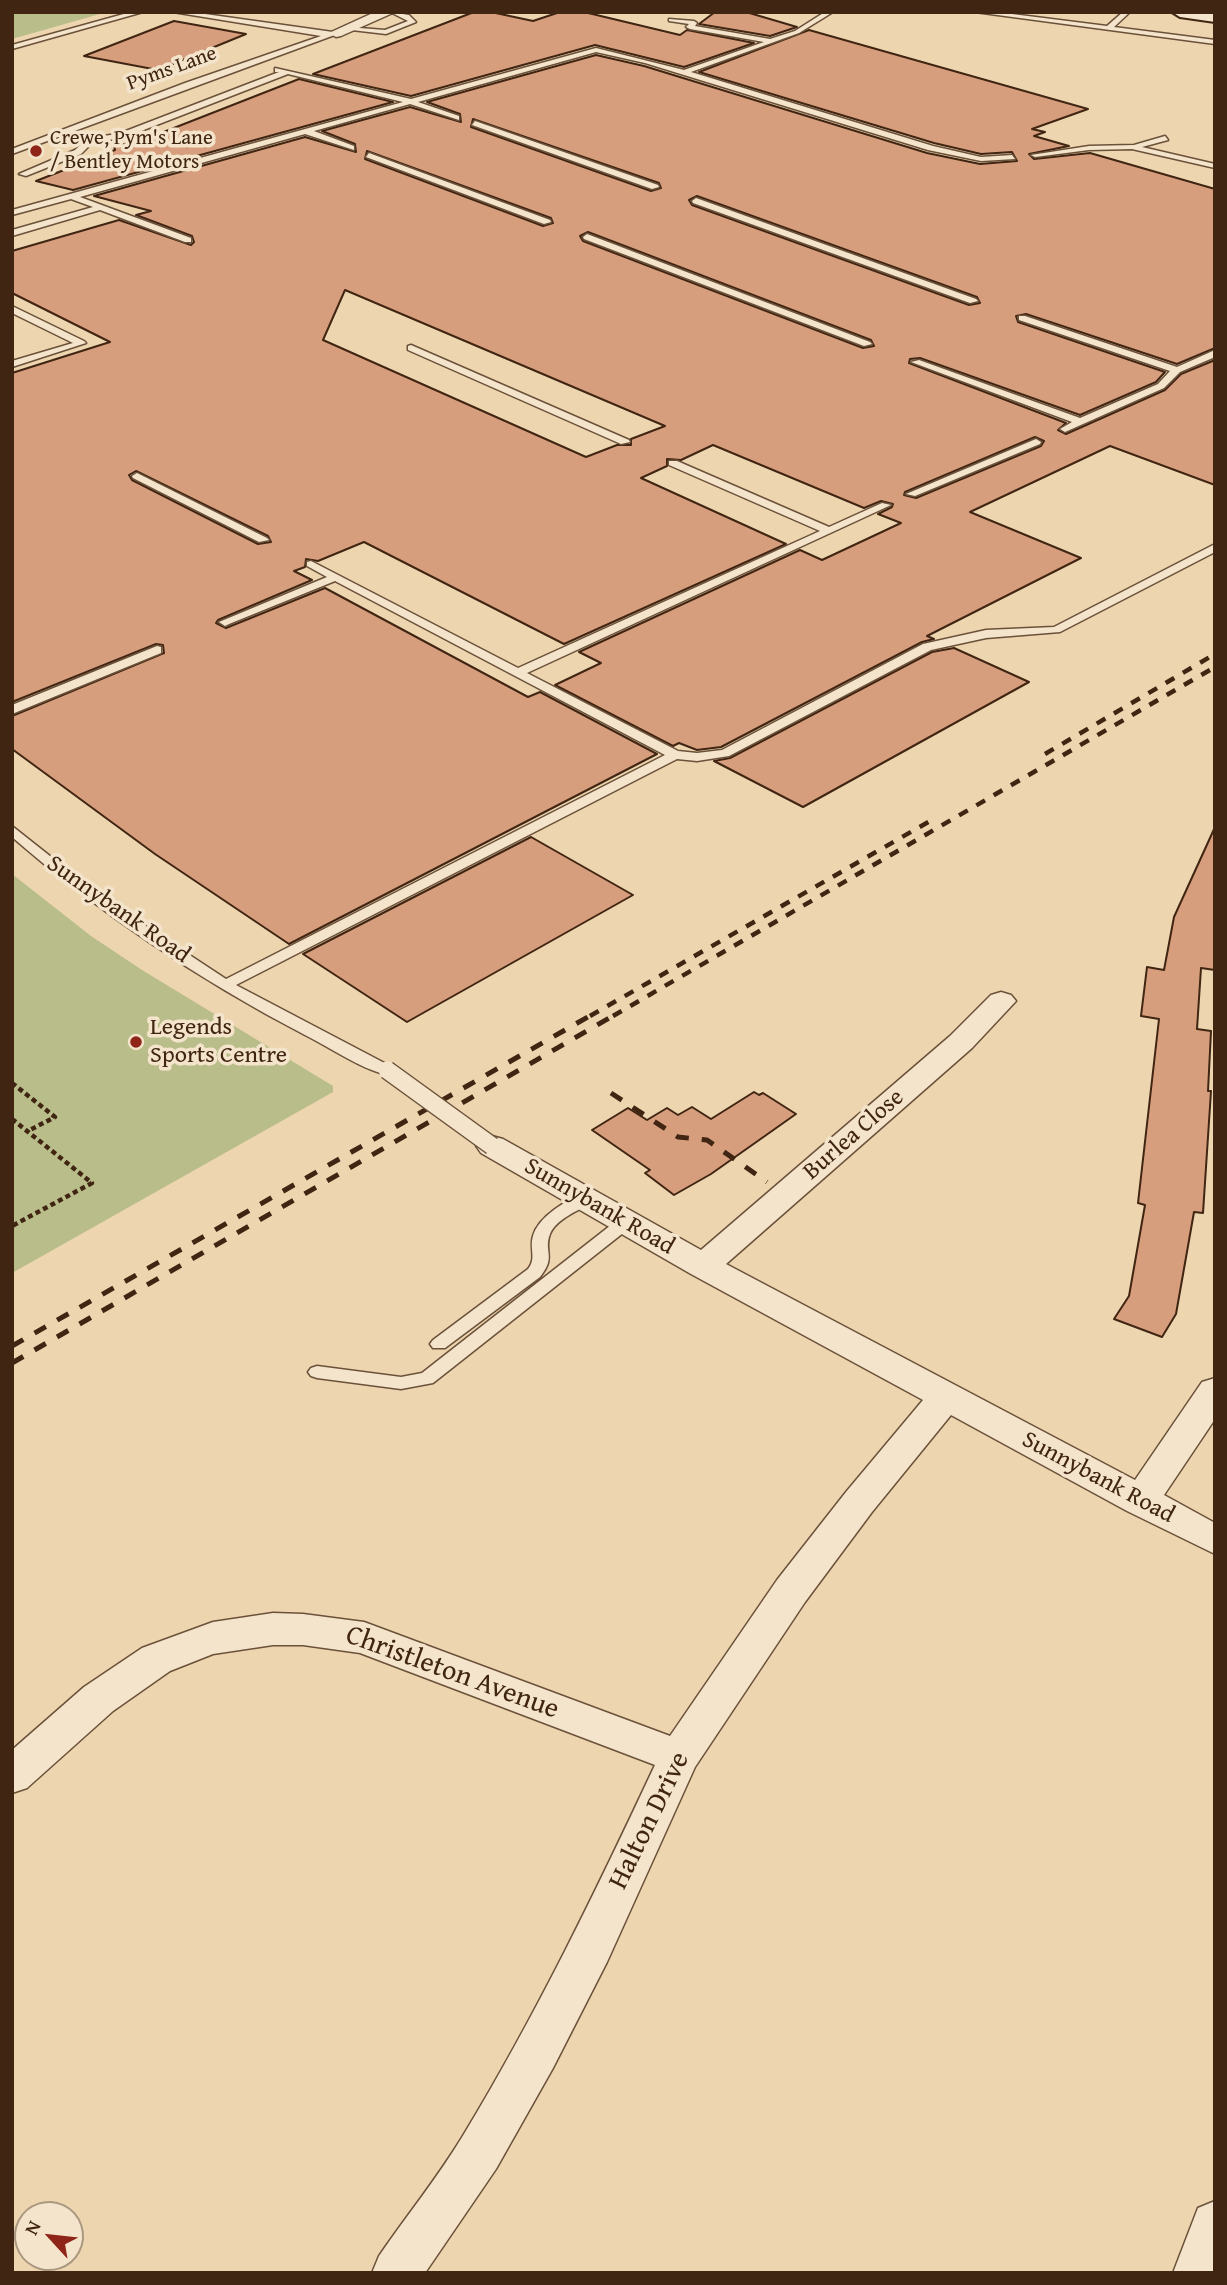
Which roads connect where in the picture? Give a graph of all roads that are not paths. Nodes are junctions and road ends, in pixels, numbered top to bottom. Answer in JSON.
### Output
{"nodes":[{"id":1,"x":140,"y":12,"type":"edge"},
{"id":2,"x":176,"y":12,"type":"edge"},
{"id":3,"x":361,"y":12,"type":"edge"},
{"id":4,"x":391,"y":12,"type":"edge"},
{"id":5,"x":831,"y":12,"type":"edge"},
{"id":6,"x":978,"y":12,"type":"edge"},
{"id":7,"x":1127,"y":12,"type":"edge"},
{"id":8,"x":1180,"y":12,"type":"edge"},
{"id":9,"x":1020,"y":15,"type":"edge"},
{"id":10,"x":1215,"y":17,"type":"edge"},
{"id":11,"x":671,"y":20,"type":"dead end"},
{"id":12,"x":1108,"y":29,"type":"junction"},
{"id":13,"x":337,"y":32,"type":"junction"},
{"id":14,"x":769,"y":41,"type":"junction"},
{"id":15,"x":1215,"y":42,"type":"edge"},
{"id":16,"x":12,"y":47,"type":"edge"},
{"id":17,"x":249,"y":63,"type":"junction"},
{"id":18,"x":287,"y":72,"type":"junction"},
{"id":19,"x":685,"y":72,"type":"junction"},
{"id":20,"x":411,"y":101,"type":"junction"},
{"id":21,"x":456,"y":117,"type":"dead end"},
{"id":22,"x":475,"y":123,"type":"dead end"},
{"id":23,"x":303,"y":130,"type":"junction"},
{"id":24,"x":59,"y":134,"type":"junction"},
{"id":25,"x":1165,"y":138,"type":"dead end"},
{"id":26,"x":91,"y":140,"type":"junction"},
{"id":27,"x":1132,"y":147,"type":"junction"},
{"id":28,"x":351,"y":148,"type":"dead end"},
{"id":29,"x":12,"y":152,"type":"edge"},
{"id":30,"x":369,"y":155,"type":"dead end"},
{"id":31,"x":1035,"y":155,"type":"dead end"},
{"id":32,"x":1012,"y":157,"type":"dead end"},
{"id":33,"x":1215,"y":166,"type":"edge"},
{"id":34,"x":23,"y":174,"type":"dead end"},
{"id":35,"x":655,"y":187,"type":"dead end"},
{"id":36,"x":70,"y":196,"type":"junction"},
{"id":37,"x":696,"y":201,"type":"dead end"},
{"id":38,"x":97,"y":209,"type":"junction"},
{"id":39,"x":12,"y":213,"type":"edge"},
{"id":40,"x":547,"y":222,"type":"dead end"},
{"id":41,"x":12,"y":233,"type":"edge"},
{"id":42,"x":587,"y":237,"type":"dead end"},
{"id":43,"x":188,"y":240,"type":"dead end"},
{"id":44,"x":974,"y":301,"type":"dead end"},
{"id":45,"x":12,"y":309,"type":"edge"},
{"id":46,"x":1022,"y":318,"type":"dead end"},
{"id":47,"x":867,"y":344,"type":"dead end"},
{"id":48,"x":411,"y":348,"type":"dead end"},
{"id":49,"x":1215,"y":353,"type":"edge"},
{"id":50,"x":916,"y":362,"type":"dead end"},
{"id":51,"x":12,"y":364,"type":"edge"},
{"id":52,"x":1177,"y":370,"type":"junction"},
{"id":53,"x":1081,"y":422,"type":"junction"},
{"id":54,"x":1065,"y":429,"type":"dead end"},
{"id":55,"x":625,"y":442,"type":"dead end"},
{"id":56,"x":1036,"y":442,"type":"dead end"},
{"id":57,"x":673,"y":464,"type":"dead end"},
{"id":58,"x":137,"y":476,"type":"dead end"},
{"id":59,"x":911,"y":494,"type":"dead end"},
{"id":60,"x":886,"y":505,"type":"dead end"},
{"id":61,"x":827,"y":530,"type":"junction"},
{"id":62,"x":263,"y":540,"type":"dead end"},
{"id":63,"x":1215,"y":547,"type":"edge"},
{"id":64,"x":311,"y":564,"type":"dead end"},
{"id":65,"x":336,"y":577,"type":"junction"},
{"id":66,"x":225,"y":622,"type":"dead end"},
{"id":67,"x":157,"y":650,"type":"dead end"},
{"id":68,"x":519,"y":672,"type":"junction"},
{"id":69,"x":12,"y":710,"type":"edge"},
{"id":70,"x":675,"y":755,"type":"junction"},
{"id":71,"x":12,"y":830,"type":"edge"},
{"id":72,"x":226,"y":985,"type":"junction"},
{"id":73,"x":1001,"y":1001,"type":"dead end"},
{"id":74,"x":492,"y":1146,"type":"joint"},
{"id":75,"x":585,"y":1199,"type":"junction"},
{"id":76,"x":626,"y":1222,"type":"junction"},
{"id":77,"x":703,"y":1266,"type":"junction"},
{"id":78,"x":439,"y":1344,"type":"dead end"},
{"id":79,"x":317,"y":1372,"type":"dead end"},
{"id":80,"x":1215,"y":1391,"type":"edge"},
{"id":81,"x":946,"y":1397,"type":"junction"},
{"id":82,"x":1140,"y":1501,"type":"junction"},
{"id":83,"x":1215,"y":1540,"type":"edge"},
{"id":84,"x":679,"y":1756,"type":"junction"},
{"id":85,"x":12,"y":1776,"type":"edge"},
{"id":86,"x":1215,"y":2224,"type":"edge"},
{"id":87,"x":396,"y":2273,"type":"edge"},
{"id":88,"x":1197,"y":2273,"type":"edge"}],
"edges":[{"from":1,"to":16,"type":"lane"},
{"from":2,"to":13,"type":"lane"},
{"from":3,"to":13,"type":"street"},
{"from":4,"to":13,"type":"street","name":"Pyms Lane"},
{"from":4,"to":13,"type":"lane"},
{"from":5,"to":14,"type":"lane"},
{"from":6,"to":9,"type":"lane"},
{"from":7,"to":12,"type":"lane"},
{"from":8,"to":10,"type":"street"},
{"from":9,"to":12,"type":"lane"},
{"from":11,"to":14,"type":"lane"},
{"from":12,"to":15,"type":"lane"},
{"from":13,"to":17,"type":"lane","name":"Pyms Lane"},
{"from":14,"to":19,"type":"lane"},
{"from":17,"to":18,"type":"lane"},
{"from":17,"to":24,"type":"lane","name":"Pyms Lane"},
{"from":18,"to":20,"type":"lane"},
{"from":18,"to":26,"type":"lane"},
{"from":19,"to":20,"type":"lane"},
{"from":19,"to":32,"type":"lane"},
{"from":20,"to":21,"type":"lane"},
{"from":20,"to":23,"type":"lane"},
{"from":22,"to":35,"type":"lane"},
{"from":23,"to":28,"type":"lane"},
{"from":23,"to":36,"type":"lane"},
{"from":24,"to":26,"type":"lane"},
{"from":24,"to":29,"type":"lane","name":"Pyms Lane"},
{"from":25,"to":27,"type":"lane"},
{"from":26,"to":34,"type":"lane"},
{"from":27,"to":31,"type":"lane"},
{"from":27,"to":33,"type":"lane"},
{"from":30,"to":40,"type":"lane"},
{"from":36,"to":38,"type":"lane"},
{"from":36,"to":39,"type":"lane"},
{"from":37,"to":44,"type":"lane"},
{"from":38,"to":41,"type":"lane"},
{"from":38,"to":43,"type":"lane"},
{"from":42,"to":47,"type":"lane"},
{"from":45,"to":51,"type":"lane"},
{"from":46,"to":52,"type":"lane"},
{"from":48,"to":55,"type":"lane"},
{"from":49,"to":52,"type":"lane"},
{"from":50,"to":53,"type":"lane"},
{"from":52,"to":53,"type":"lane"},
{"from":53,"to":54,"type":"lane"},
{"from":56,"to":59,"type":"lane"},
{"from":57,"to":61,"type":"lane"},
{"from":58,"to":62,"type":"lane"},
{"from":60,"to":61,"type":"lane"},
{"from":61,"to":68,"type":"lane"},
{"from":63,"to":70,"type":"lane"},
{"from":64,"to":65,"type":"lane"},
{"from":65,"to":66,"type":"lane"},
{"from":65,"to":68,"type":"lane"},
{"from":67,"to":69,"type":"lane"},
{"from":68,"to":70,"type":"lane"},
{"from":70,"to":72,"type":"lane"},
{"from":71,"to":72,"type":"lane","name":"Sunnybank Road"},
{"from":72,"to":74,"type":"lane","name":"Sunnybank Road","bridge":true},
{"from":73,"to":77,"type":"street","name":"Burlea Close"},
{"from":74,"to":75,"type":"street","name":"Sunnybank Road"},
{"from":75,"to":76,"type":"street","name":"Sunnybank Road"},
{"from":75,"to":78,"type":"lane"},
{"from":76,"to":77,"type":"street","name":"Sunnybank Road"},
{"from":76,"to":79,"type":"lane"},
{"from":77,"to":81,"type":"street","name":"Sunnybank Road"},
{"from":80,"to":82,"type":"street"},
{"from":81,"to":82,"type":"street","name":"Sunnybank Road"},
{"from":81,"to":84,"type":"street","name":"Halton Drive"},
{"from":82,"to":83,"type":"street","name":"Sunnybank Road"},
{"from":84,"to":85,"type":"street","name":"Christleton Avenue"},
{"from":84,"to":87,"type":"street","name":"Halton Drive"},
{"from":86,"to":88,"type":"street"}]}
